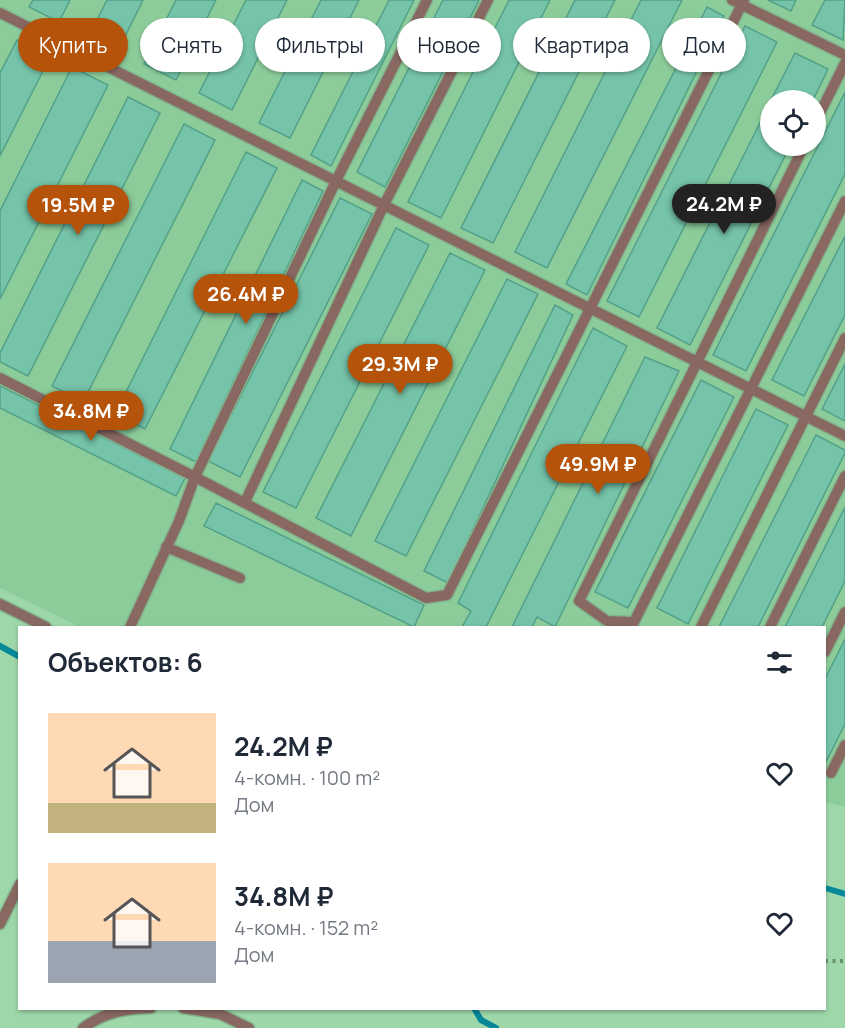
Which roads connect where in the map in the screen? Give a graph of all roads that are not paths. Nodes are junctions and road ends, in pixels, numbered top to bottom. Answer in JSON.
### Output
{"nodes":[{"id":1,"x":427,"y":0,"type":"edge"},
{"id":2,"x":488,"y":0,"type":"edge"},
{"id":3,"x":740,"y":2,"type":"edge"},
{"id":4,"x":0,"y":13,"type":"edge"},
{"id":5,"x":845,"y":55,"type":"edge"},
{"id":6,"x":845,"y":63,"type":"edge"},
{"id":7,"x":826,"y":101,"type":"edge"},
{"id":8,"x":799,"y":156,"type":"edge"},
{"id":9,"x":336,"y":181,"type":"junction"},
{"id":10,"x":845,"y":201,"type":"edge"},
{"id":11,"x":384,"y":205,"type":"junction"},
{"id":12,"x":590,"y":308,"type":"junction"},
{"id":13,"x":845,"y":338,"type":"edge"},
{"id":14,"x":697,"y":362,"type":"junction"},
{"id":15,"x":0,"y":378,"type":"edge"},
{"id":16,"x":751,"y":389,"type":"junction"},
{"id":17,"x":806,"y":417,"type":"junction"},
{"id":18,"x":845,"y":436,"type":"edge"},
{"id":19,"x":845,"y":476,"type":"edge"},
{"id":20,"x":195,"y":477,"type":"junction"},
{"id":21,"x":245,"y":502,"type":"junction"},
{"id":22,"x":166,"y":547,"type":"junction"},
{"id":23,"x":240,"y":578,"type":"dead end"},
{"id":24,"x":0,"y":604,"type":"edge"},
{"id":25,"x":845,"y":612,"type":"edge"},
{"id":26,"x":44,"y":626,"type":"edge"},
{"id":27,"x":130,"y":626,"type":"edge"},
{"id":28,"x":702,"y":626,"type":"edge"},
{"id":29,"x":770,"y":626,"type":"edge"},
{"id":30,"x":826,"y":650,"type":"edge"},
{"id":31,"x":845,"y":745,"type":"edge"},
{"id":32,"x":831,"y":773,"type":"dead end"},
{"id":33,"x":18,"y":888,"type":"edge"},
{"id":34,"x":0,"y":924,"type":"edge"},
{"id":35,"x":120,"y":1010,"type":"edge"},
{"id":36,"x":195,"y":1010,"type":"edge"},
{"id":37,"x":83,"y":1028,"type":"edge"},
{"id":38,"x":249,"y":1028,"type":"edge"}],
"edges":[{"from":1,"to":9,"type":"lane"},
{"from":2,"to":11,"type":"lane"},
{"from":3,"to":5,"type":"lane"},
{"from":3,"to":12,"type":"lane"},
{"from":4,"to":9,"type":"lane"},
{"from":6,"to":7,"type":"lane"},
{"from":8,"to":14,"type":"lane"},
{"from":9,"to":11,"type":"lane"},
{"from":9,"to":20,"type":"lane"},
{"from":10,"to":16,"type":"lane"},
{"from":11,"to":12,"type":"lane"},
{"from":11,"to":21,"type":"lane"},
{"from":12,"to":14,"type":"lane"},
{"from":12,"to":21,"type":"lane"},
{"from":13,"to":17,"type":"lane"},
{"from":14,"to":16,"type":"lane"},
{"from":14,"to":16,"type":"lane"},
{"from":15,"to":20,"type":"lane"},
{"from":16,"to":17,"type":"lane"},
{"from":17,"to":18,"type":"lane"},
{"from":17,"to":28,"type":"lane"},
{"from":19,"to":29,"type":"lane"},
{"from":20,"to":21,"type":"lane"},
{"from":20,"to":22,"type":"lane"},
{"from":22,"to":23,"type":"lane"},
{"from":22,"to":27,"type":"lane"},
{"from":24,"to":26,"type":"lane"},
{"from":25,"to":30,"type":"lane"},
{"from":31,"to":32,"type":"lane"},
{"from":33,"to":34,"type":"lane"},
{"from":35,"to":37,"type":"lane"},
{"from":36,"to":38,"type":"lane"}]}
